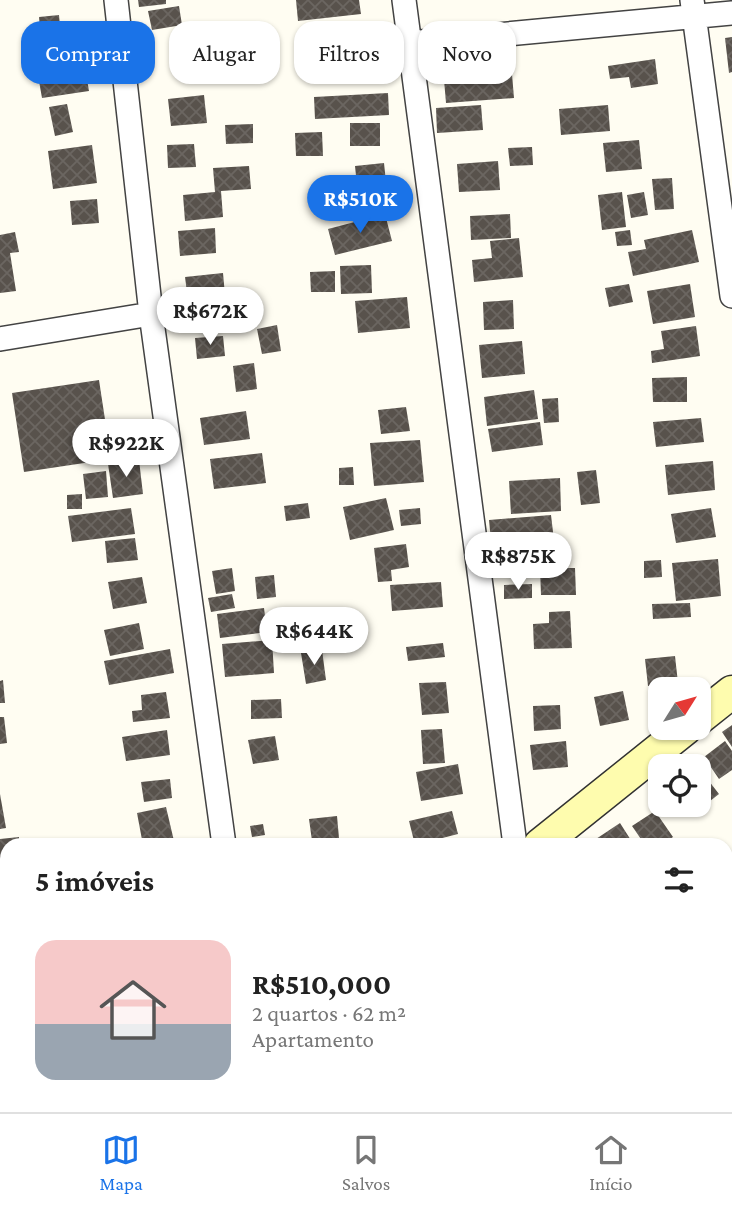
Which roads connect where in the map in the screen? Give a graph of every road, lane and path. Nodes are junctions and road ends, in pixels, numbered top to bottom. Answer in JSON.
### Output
{"nodes":[{"id":1,"x":117,"y":0,"type":"edge"},
{"id":2,"x":404,"y":0,"type":"edge"},
{"id":3,"x":693,"y":8,"type":"edge"},
{"id":4,"x":732,"y":13,"type":"edge"},
{"id":5,"x":410,"y":43,"type":"junction"},
{"id":6,"x":732,"y":296,"type":"edge"},
{"id":7,"x":151,"y":314,"type":"junction"},
{"id":8,"x":0,"y":339,"type":"edge"},
{"id":9,"x":732,"y":692,"type":"edge"},
{"id":10,"x":711,"y":709,"type":"edge"},
{"id":11,"x":671,"y":740,"type":"edge"},
{"id":12,"x":223,"y":838,"type":"edge"},
{"id":13,"x":514,"y":838,"type":"edge"},
{"id":14,"x":549,"y":838,"type":"edge"}],
"edges":[{"from":1,"to":7,"type":"street"},
{"from":2,"to":5,"type":"street"},
{"from":3,"to":4,"type":"street"},
{"from":3,"to":5,"type":"street"},
{"from":3,"to":6,"type":"street"},
{"from":5,"to":13,"type":"street"},
{"from":7,"to":8,"type":"street"},
{"from":7,"to":12,"type":"street"},
{"from":9,"to":10,"type":"street"},
{"from":11,"to":14,"type":"street"}]}
